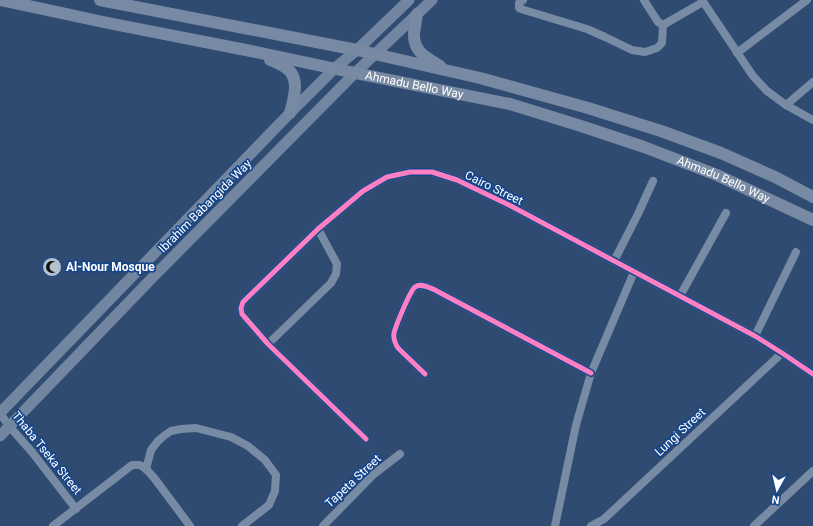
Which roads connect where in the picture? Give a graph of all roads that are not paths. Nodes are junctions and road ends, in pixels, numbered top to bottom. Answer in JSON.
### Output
{"nodes":[{"id":1,"x":1,"y":0,"type":"edge"},
{"id":2,"x":100,"y":0,"type":"edge"},
{"id":3,"x":409,"y":0,"type":"edge"},
{"id":4,"x":432,"y":0,"type":"edge"},
{"id":5,"x":523,"y":0,"type":"edge"},
{"id":6,"x":644,"y":0,"type":"edge"},
{"id":7,"x":807,"y":0,"type":"edge"},
{"id":8,"x":703,"y":1,"type":"edge"},
{"id":9,"x":417,"y":14,"type":"junction"},
{"id":10,"x":663,"y":25,"type":"junction"},
{"id":11,"x":357,"y":50,"type":"junction"},
{"id":12,"x":251,"y":51,"type":"junction"},
{"id":13,"x":737,"y":52,"type":"junction"},
{"id":14,"x":376,"y":54,"type":"junction"},
{"id":15,"x":335,"y":68,"type":"junction"},
{"id":16,"x":448,"y":71,"type":"junction"},
{"id":17,"x":356,"y":73,"type":"junction"},
{"id":18,"x":813,"y":82,"type":"edge"},
{"id":19,"x":786,"y":105,"type":"junction"},
{"id":20,"x":290,"y":113,"type":"junction"},
{"id":21,"x":813,"y":120,"type":"edge"},
{"id":22,"x":653,"y":181,"type":"dead end"},
{"id":23,"x":813,"y":197,"type":"edge"},
{"id":24,"x":726,"y":213,"type":"dead end"},
{"id":25,"x":813,"y":220,"type":"edge"},
{"id":26,"x":318,"y":229,"type":"junction"},
{"id":27,"x":796,"y":252,"type":"dead end"},
{"id":28,"x":614,"y":261,"type":"junction"},
{"id":29,"x":634,"y":272,"type":"junction"},
{"id":30,"x":680,"y":296,"type":"junction"},
{"id":31,"x":755,"y":336,"type":"junction"},
{"id":32,"x":268,"y":344,"type":"junction"},
{"id":33,"x":782,"y":353,"type":"junction"},
{"id":34,"x":812,"y":371,"type":"edge"},
{"id":35,"x":591,"y":373,"type":"junction"},
{"id":36,"x":424,"y":374,"type":"dead end"},
{"id":37,"x":0,"y":413,"type":"edge"},
{"id":38,"x":9,"y":426,"type":"junction"},
{"id":39,"x":0,"y":436,"type":"edge"},
{"id":40,"x":366,"y":439,"type":"dead end"},
{"id":41,"x":400,"y":454,"type":"dead end"},
{"id":42,"x":146,"y":469,"type":"junction"},
{"id":43,"x":813,"y":471,"type":"edge"},
{"id":44,"x":76,"y":509,"type":"junction"},
{"id":45,"x":53,"y":526,"type":"edge"},
{"id":46,"x":190,"y":526,"type":"edge"},
{"id":47,"x":242,"y":526,"type":"edge"},
{"id":48,"x":323,"y":526,"type":"edge"},
{"id":49,"x":555,"y":526,"type":"edge"},
{"id":50,"x":591,"y":526,"type":"edge"},
{"id":51,"x":754,"y":526,"type":"edge"}],
"edges":[{"from":1,"to":12,"type":"main road","name":"Ahmadu Bello Way"},
{"from":2,"to":11,"type":"main road","name":"Ahmadu Bello Way"},
{"from":3,"to":11,"type":"main road","name":"Ibrahim Babangida Way"},
{"from":4,"to":9,"type":"main road","name":"Ibrahim Babangida Way"},
{"from":5,"to":10,"type":"street"},
{"from":6,"to":10,"type":"street"},
{"from":7,"to":13,"type":"street"},
{"from":8,"to":10,"type":"street"},
{"from":8,"to":13,"type":"street"},
{"from":9,"to":14,"type":"main road","name":"Ibrahim Babangida Way"},
{"from":9,"to":16,"type":"main road"},
{"from":11,"to":14,"type":"main road","name":"Ahmadu Bello Way"},
{"from":11,"to":15,"type":"main road","name":"Ibrahim Babangida Way"},
{"from":12,"to":15,"type":"main road","name":"Ahmadu Bello Way"},
{"from":12,"to":20,"type":"main road"},
{"from":13,"to":19,"type":"street"},
{"from":14,"to":16,"type":"main road","name":"Ahmadu Bello Way"},
{"from":14,"to":17,"type":"main road","name":"Ibrahim Babangida Way"},
{"from":15,"to":17,"type":"main road","name":"Ahmadu Bello Way"},
{"from":15,"to":20,"type":"main road","name":"Ibrahim Babangida Way"},
{"from":16,"to":23,"type":"main road","name":"Ahmadu Bello Way"},
{"from":17,"to":25,"type":"main road","name":"Ahmadu Bello Way"},
{"from":17,"to":38,"type":"main road","name":"Ibrahim Babangida Way"},
{"from":18,"to":19,"type":"street"},
{"from":19,"to":21,"type":"street"},
{"from":20,"to":37,"type":"main road","name":"Ibrahim Babangida Way"},
{"from":22,"to":28,"type":"street"},
{"from":24,"to":30,"type":"street"},
{"from":26,"to":28,"type":"street","name":"Cairo Street"},
{"from":26,"to":32,"type":"street"},
{"from":26,"to":32,"type":"street","name":"Cairo Street"},
{"from":27,"to":31,"type":"street"},
{"from":28,"to":29,"type":"street","name":"Cairo Street"},
{"from":29,"to":30,"type":"street","name":"Cairo Street"},
{"from":29,"to":35,"type":"street"},
{"from":30,"to":31,"type":"street","name":"Cairo Street"},
{"from":31,"to":33,"type":"street","name":"Cairo Street"},
{"from":32,"to":40,"type":"street","name":"Cairo Street"},
{"from":33,"to":34,"type":"street","name":"Cairo Street"},
{"from":33,"to":50,"type":"street","name":"Lungi Street"},
{"from":35,"to":36,"type":"street"},
{"from":35,"to":49,"type":"street"},
{"from":37,"to":38,"type":"street","name":"Thaba Tseka Street"},
{"from":38,"to":39,"type":"main road","name":"Ibrahim Babangida Way"},
{"from":38,"to":44,"type":"street","name":"Thaba Tseka Street"},
{"from":41,"to":48,"type":"street","name":"Tapeta Street"},
{"from":42,"to":44,"type":"street"},
{"from":42,"to":46,"type":"street"},
{"from":42,"to":47,"type":"street"},
{"from":43,"to":51,"type":"street"},
{"from":44,"to":45,"type":"street"}]}
